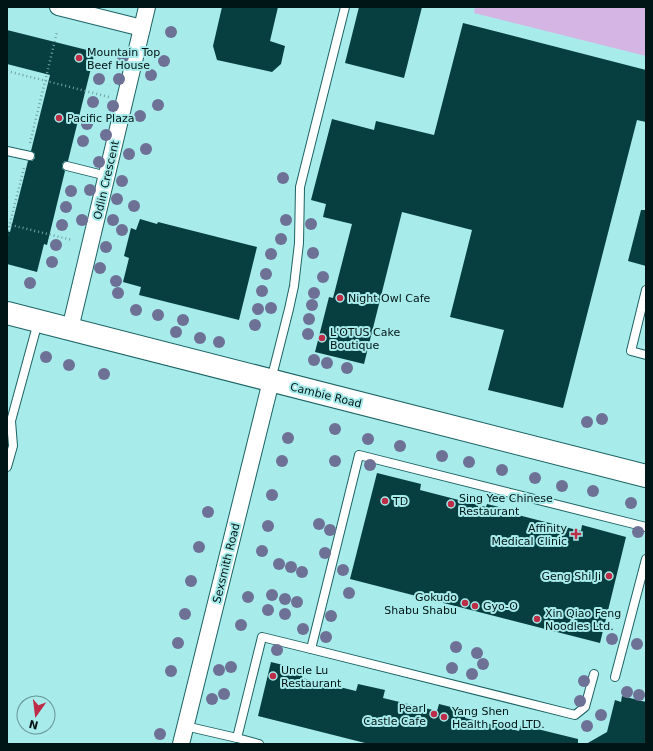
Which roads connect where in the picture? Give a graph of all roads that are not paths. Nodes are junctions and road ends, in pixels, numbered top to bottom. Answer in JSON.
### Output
{"nodes":[{"id":1,"x":58,"y":7,"type":"edge"},
{"id":2,"x":147,"y":7,"type":"edge"},
{"id":3,"x":345,"y":7,"type":"edge"},
{"id":4,"x":142,"y":28,"type":"junction"},
{"id":5,"x":7,"y":151,"type":"edge"},
{"id":6,"x":28,"y":156,"type":"road end"},
{"id":7,"x":67,"y":166,"type":"dead end"},
{"id":8,"x":107,"y":176,"type":"junction"},
{"id":9,"x":646,"y":290,"type":"edge"},
{"id":10,"x":7,"y":313,"type":"edge"},
{"id":11,"x":38,"y":321,"type":"junction"},
{"id":12,"x":70,"y":329,"type":"junction"},
{"id":13,"x":646,"y":355,"type":"edge"},
{"id":14,"x":271,"y":382,"type":"junction"},
{"id":15,"x":9,"y":420,"type":"edge"},
{"id":16,"x":7,"y":467,"type":"edge"},
{"id":17,"x":646,"y":476,"type":"edge"},
{"id":18,"x":646,"y":527,"type":"edge"},
{"id":19,"x":646,"y":559,"type":"edge"},
{"id":20,"x":311,"y":649,"type":"junction"},
{"id":21,"x":594,"y":674,"type":"dead end"},
{"id":22,"x":615,"y":676,"type":"dead end"},
{"id":23,"x":185,"y":726,"type":"junction"},
{"id":24,"x":237,"y":738,"type":"junction"},
{"id":25,"x":181,"y":744,"type":"edge"},
{"id":26,"x":260,"y":744,"type":"edge"}],
"edges":[{"from":1,"to":4,"type":"street"},
{"from":2,"to":4,"type":"street","name":"Odlin Crescent"},
{"from":3,"to":14,"type":"lane"},
{"from":4,"to":8,"type":"street","name":"Odlin Crescent"},
{"from":5,"to":6,"type":"lane"},
{"from":7,"to":8,"type":"lane"},
{"from":8,"to":12,"type":"street","name":"Odlin Crescent"},
{"from":9,"to":13,"type":"lane"},
{"from":10,"to":11,"type":"main road","name":"Cambie Road"},
{"from":11,"to":12,"type":"main road","name":"Cambie Road"},
{"from":11,"to":15,"type":"lane"},
{"from":12,"to":14,"type":"main road","name":"Cambie Road"},
{"from":14,"to":17,"type":"main road","name":"Cambie Road"},
{"from":14,"to":23,"type":"street","name":"Sexsmith Road"},
{"from":15,"to":16,"type":"lane"},
{"from":18,"to":20,"type":"lane"},
{"from":19,"to":22,"type":"lane"},
{"from":20,"to":21,"type":"lane"},
{"from":20,"to":24,"type":"lane"},
{"from":23,"to":24,"type":"lane"},
{"from":23,"to":25,"type":"street","name":"Sexsmith Road"},
{"from":24,"to":26,"type":"lane"}]}
